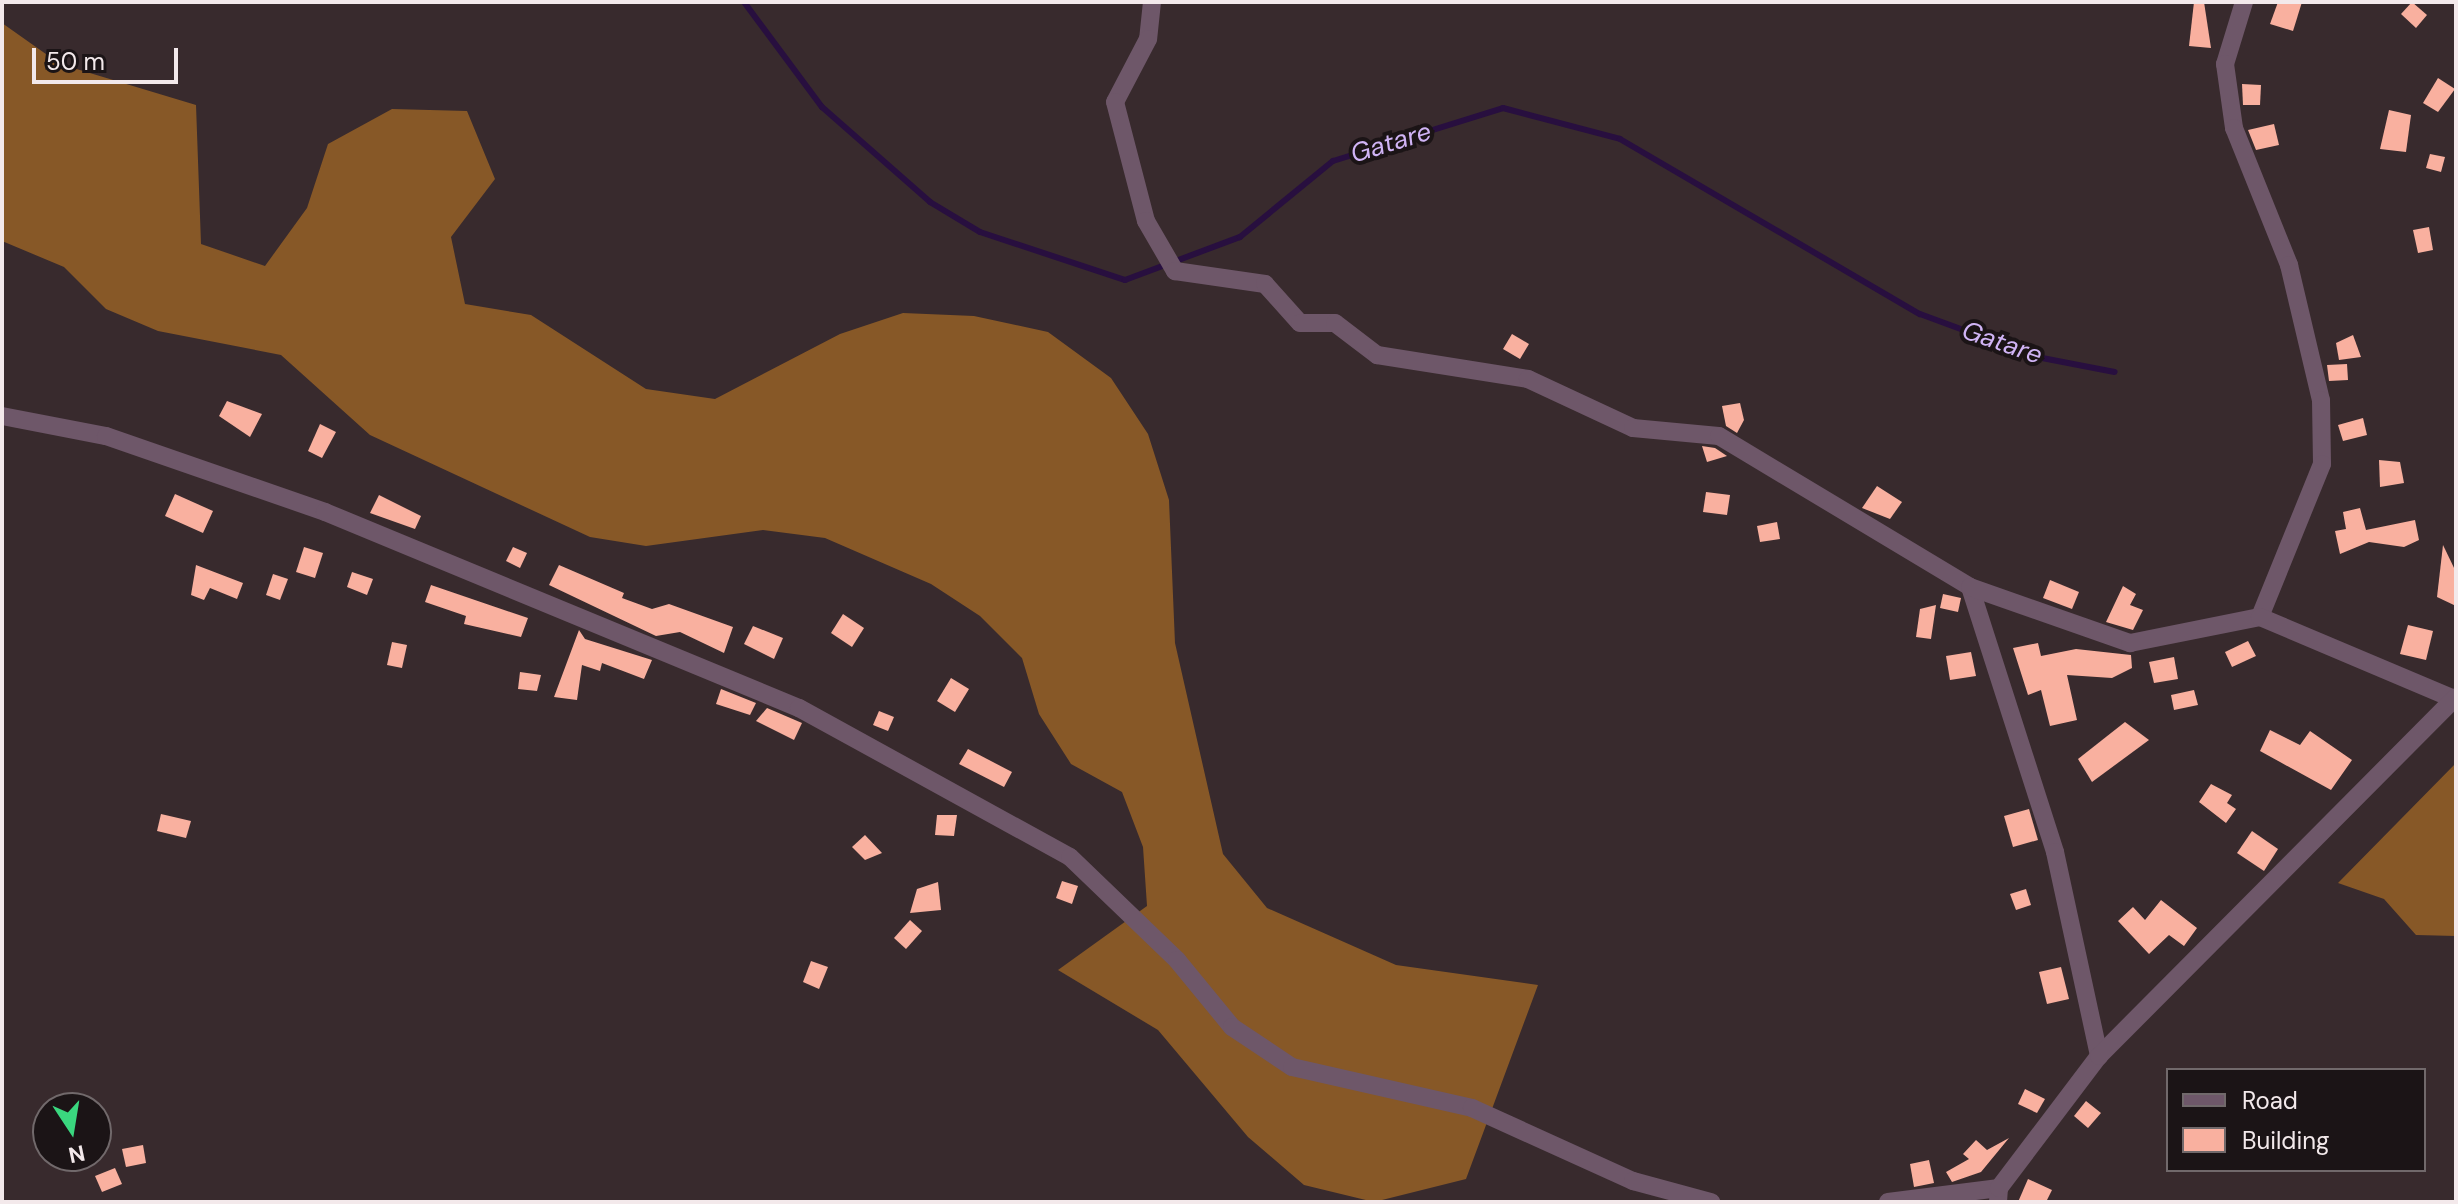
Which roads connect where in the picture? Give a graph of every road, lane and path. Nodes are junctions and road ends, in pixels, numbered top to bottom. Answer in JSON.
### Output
{"nodes":[{"id":1,"x":1152,"y":2,"type":"edge"},
{"id":2,"x":2244,"y":2,"type":"edge"},
{"id":3,"x":2,"y":416,"type":"edge"},
{"id":4,"x":1970,"y":587,"type":"junction"},
{"id":5,"x":2260,"y":617,"type":"junction"},
{"id":6,"x":2455,"y":698,"type":"edge"},
{"id":7,"x":2099,"y":1056,"type":"junction"},
{"id":8,"x":1999,"y":1195,"type":"edge"},
{"id":9,"x":1711,"y":1202,"type":"edge"},
{"id":10,"x":1888,"y":1202,"type":"edge"}],
"edges":[{"from":1,"to":4,"type":"street"},
{"from":2,"to":5,"type":"street"},
{"from":3,"to":9,"type":"street"},
{"from":4,"to":5,"type":"street"},
{"from":4,"to":7,"type":"street"},
{"from":5,"to":6,"type":"street"},
{"from":6,"to":7,"type":"street"},
{"from":7,"to":8,"type":"street"},
{"from":8,"to":10,"type":"street"}]}
